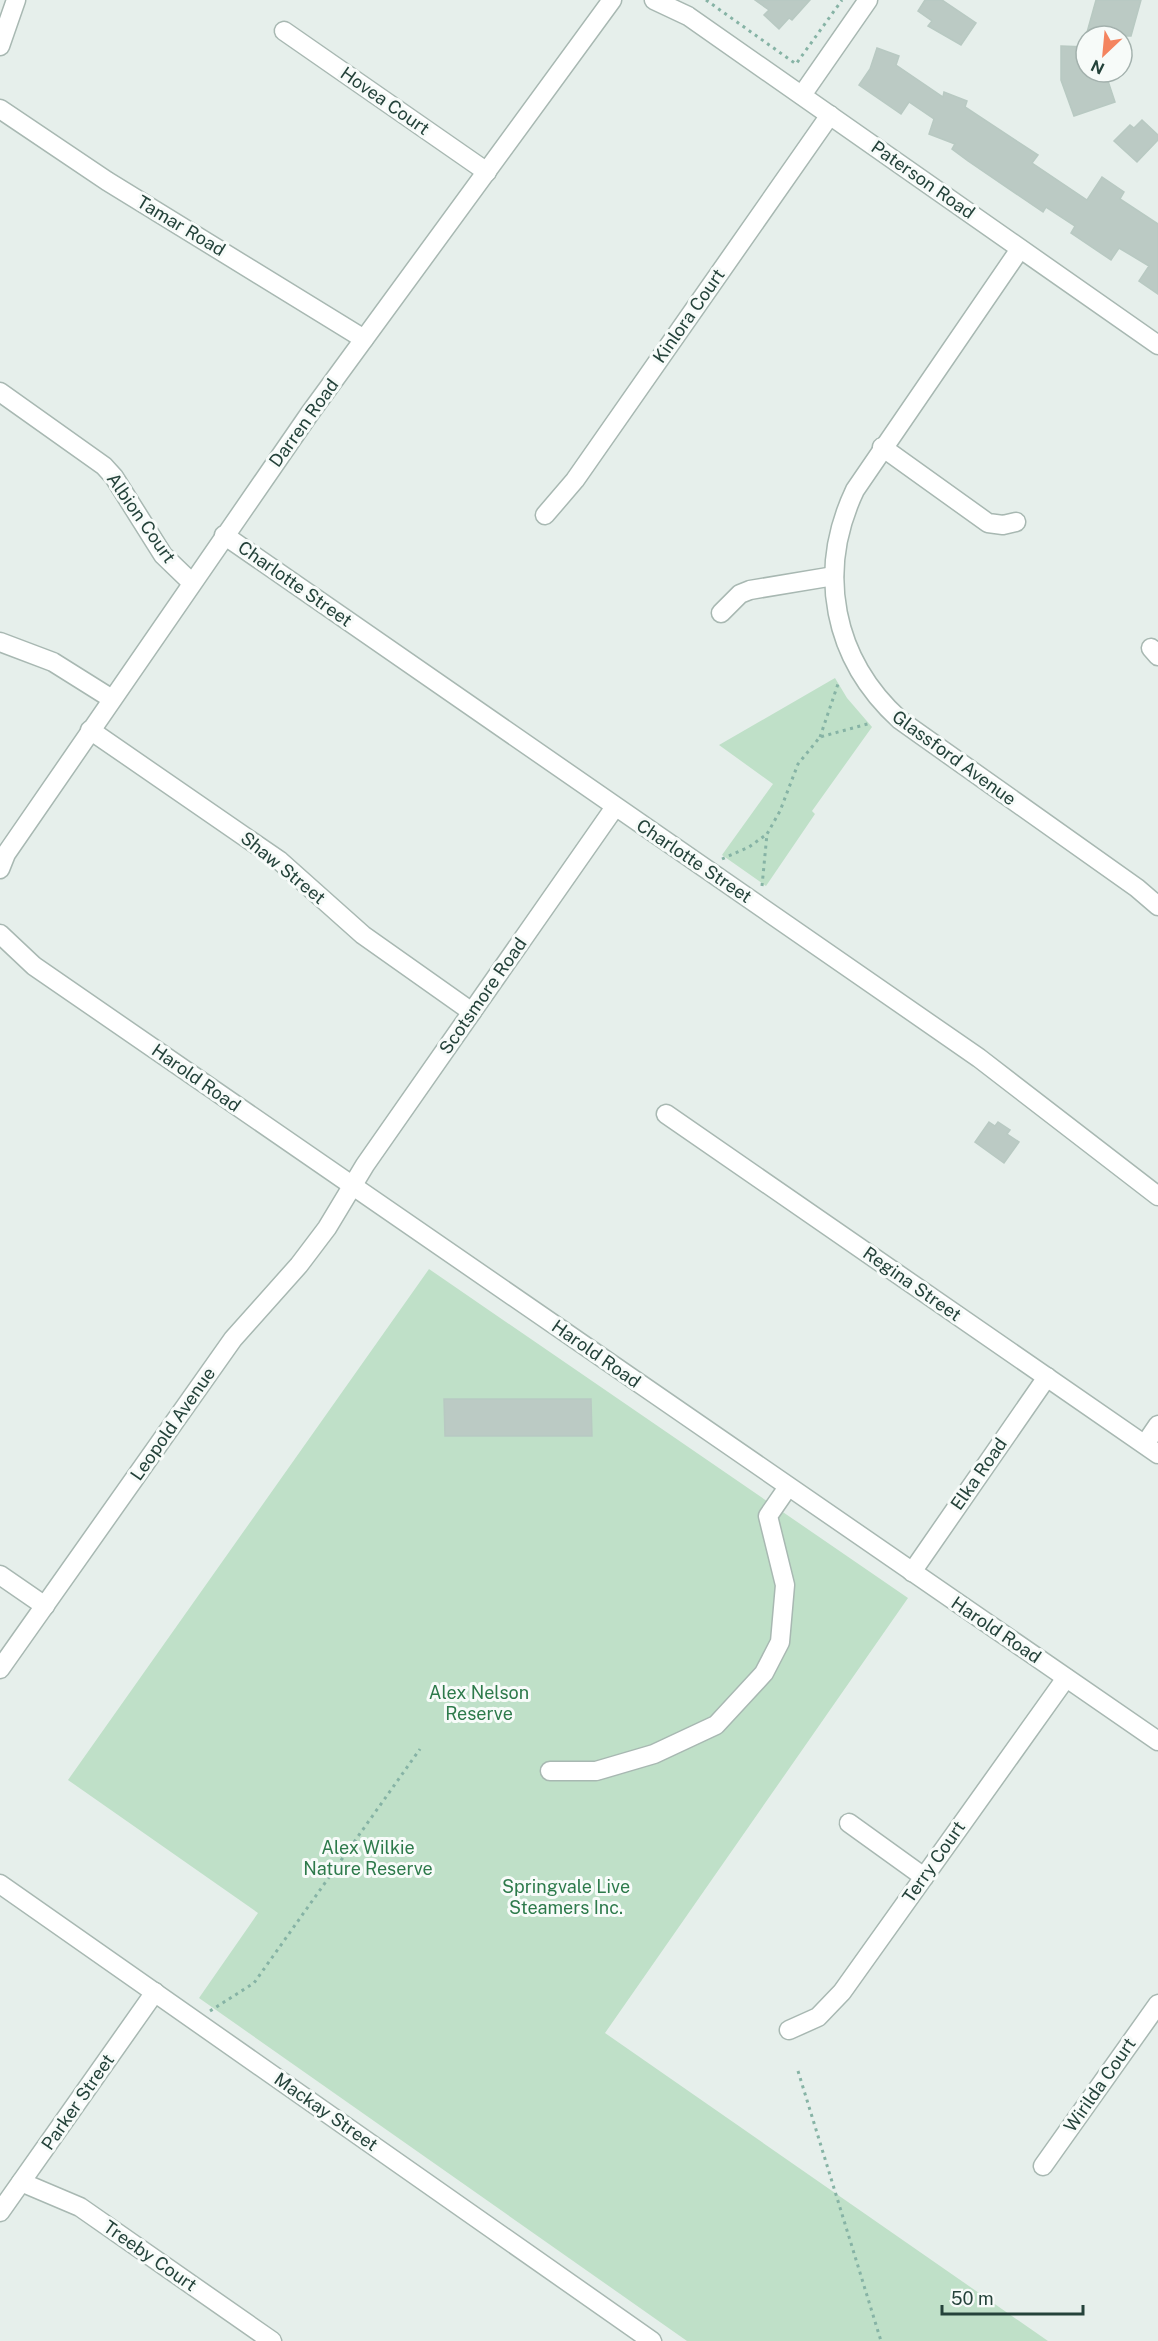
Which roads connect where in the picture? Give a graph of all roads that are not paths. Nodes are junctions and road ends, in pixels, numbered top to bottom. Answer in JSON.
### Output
{"nodes":[{"id":1,"x":16,"y":0,"type":"edge"},
{"id":2,"x":612,"y":0,"type":"edge"},
{"id":3,"x":654,"y":0,"type":"edge"},
{"id":4,"x":673,"y":0,"type":"edge"},
{"id":5,"x":868,"y":0,"type":"edge"},
{"id":6,"x":688,"y":16,"type":"junction"},
{"id":7,"x":284,"y":31,"type":"dead end"},
{"id":8,"x":0,"y":46,"type":"edge"},
{"id":9,"x":802,"y":95,"type":"junction"},
{"id":10,"x":0,"y":109,"type":"edge"},
{"id":11,"x":830,"y":115,"type":"junction"},
{"id":12,"x":487,"y":172,"type":"junction"},
{"id":13,"x":1020,"y":249,"type":"junction"},
{"id":14,"x":364,"y":339,"type":"junction"},
{"id":15,"x":1158,"y":345,"type":"edge"},
{"id":16,"x":0,"y":392,"type":"edge"},
{"id":17,"x":882,"y":447,"type":"junction"},
{"id":18,"x":545,"y":515,"type":"dead end"},
{"id":19,"x":1016,"y":522,"type":"dead end"},
{"id":20,"x":224,"y":535,"type":"junction"},
{"id":21,"x":834,"y":576,"type":"junction"},
{"id":22,"x":192,"y":583,"type":"junction"},
{"id":23,"x":721,"y":613,"type":"dead end"},
{"id":24,"x":0,"y":642,"type":"edge"},
{"id":25,"x":112,"y":699,"type":"junction"},
{"id":26,"x":90,"y":730,"type":"junction"},
{"id":27,"x":615,"y":807,"type":"junction"},
{"id":28,"x":2,"y":860,"type":"edge"},
{"id":29,"x":1158,"y":906,"type":"edge"},
{"id":30,"x":0,"y":934,"type":"edge"},
{"id":31,"x":0,"y":952,"type":"edge"},
{"id":32,"x":34,"y":966,"type":"junction"},
{"id":33,"x":472,"y":1012,"type":"junction"},
{"id":34,"x":666,"y":1114,"type":"dead end"},
{"id":35,"x":353,"y":1186,"type":"junction"},
{"id":36,"x":1158,"y":1196,"type":"edge"},
{"id":37,"x":1047,"y":1377,"type":"junction"},
{"id":38,"x":1158,"y":1425,"type":"edge"},
{"id":39,"x":1151,"y":1449,"type":"edge"},
{"id":40,"x":788,"y":1487,"type":"junction"},
{"id":41,"x":912,"y":1572,"type":"junction"},
{"id":42,"x":0,"y":1575,"type":"edge"},
{"id":43,"x":45,"y":1606,"type":"junction"},
{"id":44,"x":0,"y":1669,"type":"edge"},
{"id":45,"x":1066,"y":1678,"type":"junction"},
{"id":46,"x":1158,"y":1741,"type":"edge"},
{"id":47,"x":550,"y":1771,"type":"dead end"},
{"id":48,"x":849,"y":1823,"type":"dead end"},
{"id":49,"x":924,"y":1877,"type":"junction"},
{"id":50,"x":0,"y":1884,"type":"edge"},
{"id":51,"x":155,"y":1992,"type":"junction"},
{"id":52,"x":1158,"y":2004,"type":"edge"},
{"id":53,"x":789,"y":2030,"type":"dead end"},
{"id":54,"x":1043,"y":2166,"type":"dead end"},
{"id":55,"x":21,"y":2182,"type":"junction"},
{"id":56,"x":0,"y":2212,"type":"edge"},
{"id":57,"x":272,"y":2341,"type":"edge"},
{"id":58,"x":652,"y":2341,"type":"edge"}],
"edges":[{"from":1,"to":8,"type":"street"},
{"from":2,"to":12,"type":"street","name":"Darren Road"},
{"from":3,"to":6,"type":"street","name":"Paterson Road"},
{"from":4,"to":6,"type":"street","name":"Paterson Road"},
{"from":5,"to":9,"type":"street"},
{"from":6,"to":9,"type":"street","name":"Paterson Road"},
{"from":7,"to":12,"type":"street","name":"Hovea Court"},
{"from":9,"to":11,"type":"street","name":"Paterson Road"},
{"from":10,"to":14,"type":"street","name":"Tamar Road"},
{"from":11,"to":13,"type":"street","name":"Paterson Road"},
{"from":11,"to":18,"type":"street","name":"Kinlora Court"},
{"from":12,"to":14,"type":"street","name":"Darren Road"},
{"from":13,"to":15,"type":"street","name":"Paterson Road"},
{"from":13,"to":17,"type":"street","name":"Glassford Avenue"},
{"from":14,"to":20,"type":"street","name":"Darren Road"},
{"from":16,"to":22,"type":"street","name":"Albion Court"},
{"from":17,"to":19,"type":"street"},
{"from":17,"to":21,"type":"street","name":"Glassford Avenue"},
{"from":20,"to":22,"type":"street","name":"Darren Road"},
{"from":20,"to":27,"type":"street","name":"Charlotte Street"},
{"from":21,"to":23,"type":"street"},
{"from":21,"to":29,"type":"street","name":"Glassford Avenue"},
{"from":22,"to":25,"type":"street","name":"Darren Road"},
{"from":24,"to":25,"type":"street"},
{"from":25,"to":26,"type":"street","name":"Darren Road"},
{"from":26,"to":28,"type":"street","name":"Darren Road"},
{"from":26,"to":33,"type":"street","name":"Shaw Street"},
{"from":27,"to":33,"type":"street","name":"Scotsmore Road"},
{"from":27,"to":36,"type":"street","name":"Charlotte Street"},
{"from":30,"to":32,"type":"street","name":"Harold Road"},
{"from":31,"to":32,"type":"street","name":"Harold Road"},
{"from":32,"to":35,"type":"street","name":"Harold Road"},
{"from":33,"to":35,"type":"street","name":"Scotsmore Road"},
{"from":34,"to":37,"type":"street","name":"Regina Street"},
{"from":35,"to":40,"type":"street","name":"Harold Road"},
{"from":35,"to":43,"type":"street","name":"Leopold Avenue"},
{"from":37,"to":39,"type":"street","name":"Regina Street"},
{"from":37,"to":41,"type":"street","name":"Elka Road"},
{"from":38,"to":39,"type":"street"},
{"from":40,"to":41,"type":"street","name":"Harold Road"},
{"from":40,"to":47,"type":"street"},
{"from":41,"to":45,"type":"street","name":"Harold Road"},
{"from":42,"to":43,"type":"street"},
{"from":43,"to":44,"type":"street","name":"Leopold Avenue"},
{"from":45,"to":46,"type":"street","name":"Harold Road"},
{"from":45,"to":49,"type":"street","name":"Terry Court"},
{"from":48,"to":49,"type":"street"},
{"from":49,"to":53,"type":"street","name":"Terry Court"},
{"from":50,"to":51,"type":"street","name":"Mackay Street"},
{"from":51,"to":55,"type":"street","name":"Parker Street"},
{"from":51,"to":58,"type":"street","name":"Mackay Street"},
{"from":52,"to":54,"type":"street","name":"Wirilda Court"},
{"from":55,"to":56,"type":"street","name":"Parker Street"},
{"from":55,"to":57,"type":"street","name":"Treeby Court"}]}
